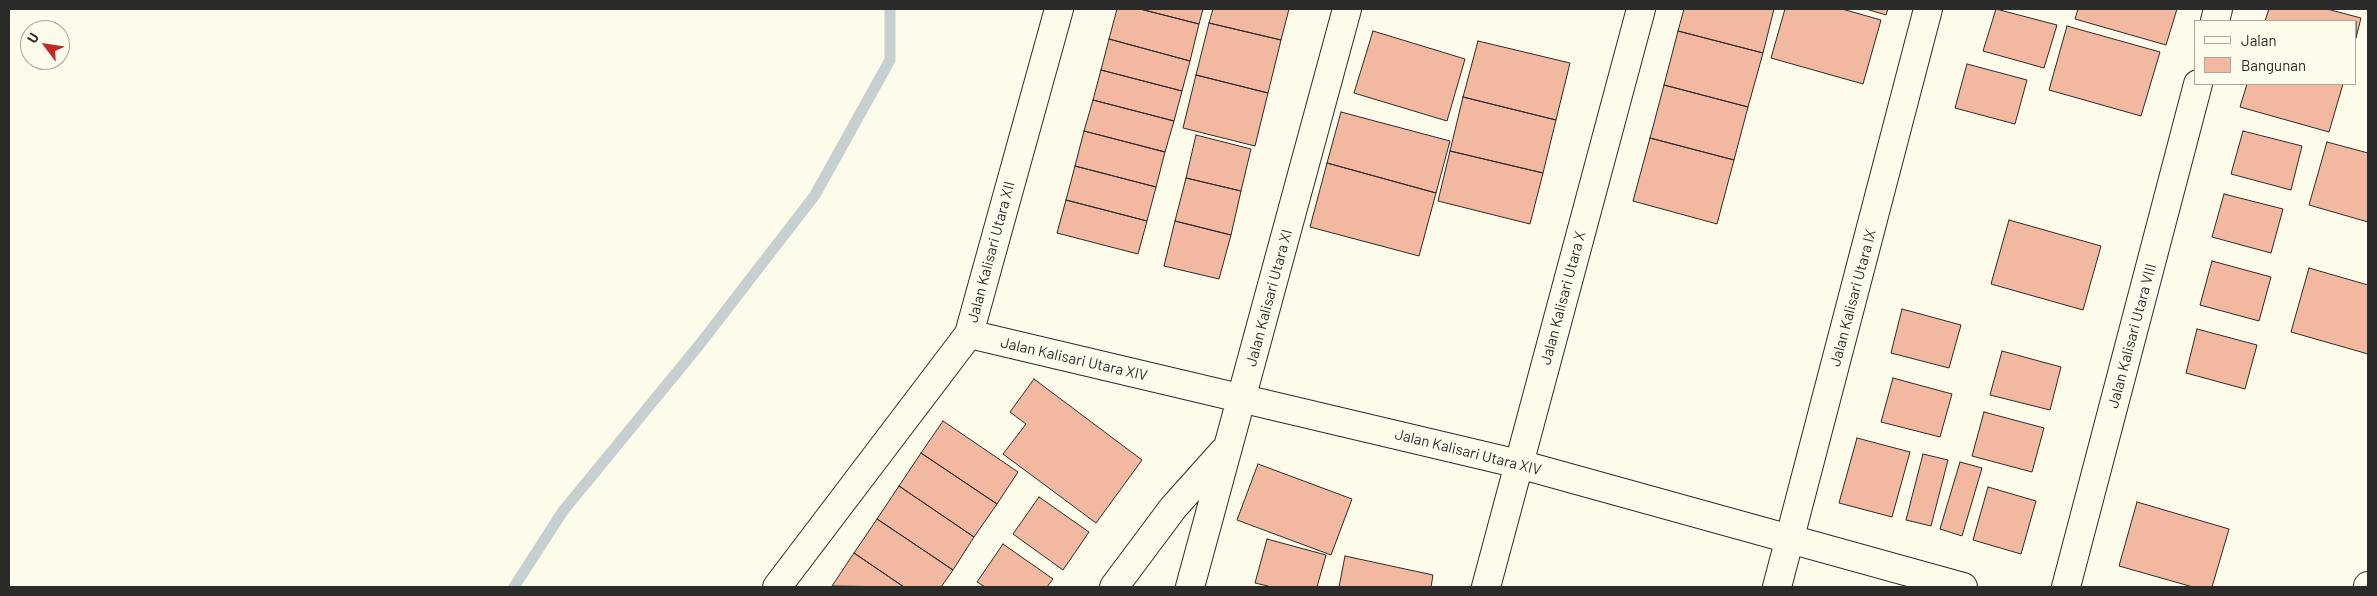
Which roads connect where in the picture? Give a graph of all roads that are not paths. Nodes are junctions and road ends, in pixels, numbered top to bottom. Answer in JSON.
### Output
{"nodes":[{"id":1,"x":1059,"y":9,"type":"edge"},
{"id":2,"x":1347,"y":9,"type":"edge"},
{"id":3,"x":1641,"y":9,"type":"edge"},
{"id":4,"x":1928,"y":9,"type":"edge"},
{"id":5,"x":2198,"y":85,"type":"edge"},
{"id":6,"x":969,"y":334,"type":"junction"},
{"id":7,"x":1242,"y":398,"type":"junction"},
{"id":8,"x":1227,"y":447,"type":"junction"},
{"id":9,"x":1519,"y":464,"type":"junction"},
{"id":10,"x":1790,"y":539,"type":"junction"},
{"id":11,"x":777,"y":587,"type":"edge"},
{"id":12,"x":1114,"y":587,"type":"edge"},
{"id":13,"x":1190,"y":587,"type":"edge"},
{"id":14,"x":1486,"y":587,"type":"edge"},
{"id":15,"x":1777,"y":587,"type":"edge"},
{"id":16,"x":1963,"y":587,"type":"edge"},
{"id":17,"x":2066,"y":587,"type":"edge"}],
"edges":[{"from":1,"to":6,"type":"street","name":"Jalan Kalisari Utara XII"},
{"from":2,"to":7,"type":"street","name":"Jalan Kalisari Utara XI"},
{"from":3,"to":9,"type":"street","name":"Jalan Kalisari Utara X"},
{"from":4,"to":10,"type":"street","name":"Jalan Kalisari Utara IX"},
{"from":5,"to":17,"type":"street","name":"Jalan Kalisari Utara VIII"},
{"from":6,"to":7,"type":"street","name":"Jalan Kalisari Utara XIV"},
{"from":6,"to":11,"type":"street","name":"Jalan Kalisari Utara XII"},
{"from":7,"to":8,"type":"street","name":"Jalan Kalisari Utara XI"},
{"from":7,"to":9,"type":"street","name":"Jalan Kalisari Utara XIV"},
{"from":8,"to":12,"type":"street"},
{"from":8,"to":13,"type":"street","name":"Jalan Kalisari Utara XI"},
{"from":9,"to":10,"type":"street","name":"Jalan Kalisari Utara XIV"},
{"from":9,"to":14,"type":"street","name":"Jalan Kalisari Utara X"},
{"from":10,"to":15,"type":"street","name":"Jalan Kalisari Utara IX"},
{"from":10,"to":16,"type":"street","name":"Jalan Kalisari Utara XIV"}]}
